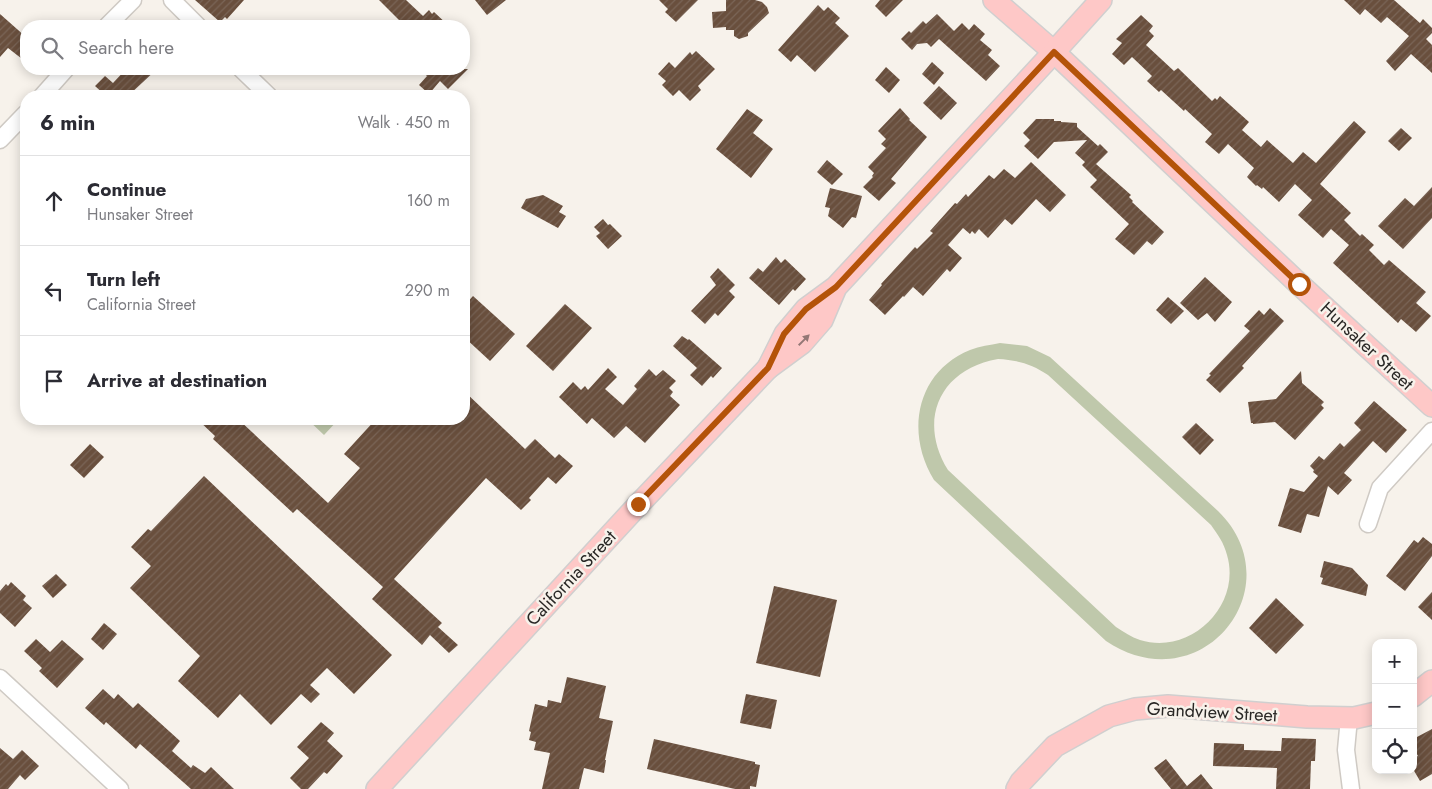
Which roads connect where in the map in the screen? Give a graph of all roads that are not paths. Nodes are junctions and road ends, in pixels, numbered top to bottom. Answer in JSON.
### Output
{"nodes":[{"id":1,"x":133,"y":0,"type":"edge"},
{"id":2,"x":172,"y":0,"type":"edge"},
{"id":3,"x":994,"y":0,"type":"edge"},
{"id":4,"x":1100,"y":0,"type":"edge"},
{"id":5,"x":113,"y":20,"type":"edge"},
{"id":6,"x":192,"y":20,"type":"edge"},
{"id":7,"x":1054,"y":52,"type":"junction"},
{"id":8,"x":61,"y":75,"type":"edge"},
{"id":9,"x":247,"y":75,"type":"edge"},
{"id":10,"x":47,"y":90,"type":"edge"},
{"id":11,"x":263,"y":90,"type":"edge"},
{"id":12,"x":20,"y":119,"type":"edge"},
{"id":13,"x":0,"y":140,"type":"edge"},
{"id":14,"x":1432,"y":406,"type":"edge"},
{"id":15,"x":1432,"y":431,"type":"edge"},
{"id":16,"x":1368,"y":524,"type":"dead end"},
{"id":17,"x":0,"y":678,"type":"edge"},
{"id":18,"x":1432,"y":682,"type":"edge"},
{"id":19,"x":1417,"y":693,"type":"edge"},
{"id":20,"x":1372,"y":714,"type":"edge"},
{"id":21,"x":1349,"y":718,"type":"junction"},
{"id":22,"x":120,"y":789,"type":"edge"},
{"id":23,"x":377,"y":789,"type":"edge"},
{"id":24,"x":1017,"y":789,"type":"edge"},
{"id":25,"x":1351,"y":789,"type":"edge"}],
"edges":[{"from":1,"to":5,"type":"street"},
{"from":2,"to":6,"type":"street"},
{"from":3,"to":7,"type":"main road","name":"Hunsaker Street"},
{"from":4,"to":7,"type":"main road","name":"California Street"},
{"from":7,"to":14,"type":"main road","name":"Hunsaker Street"},
{"from":7,"to":23,"type":"main road","name":"California Street"},
{"from":8,"to":10,"type":"street"},
{"from":9,"to":11,"type":"street"},
{"from":12,"to":13,"type":"street"},
{"from":15,"to":16,"type":"street"},
{"from":17,"to":22,"type":"street"},
{"from":18,"to":19,"type":"main road"},
{"from":20,"to":21,"type":"main road","name":"Grandview Street"},
{"from":21,"to":24,"type":"main road","name":"Grandview Street"},
{"from":21,"to":25,"type":"street"}]}
